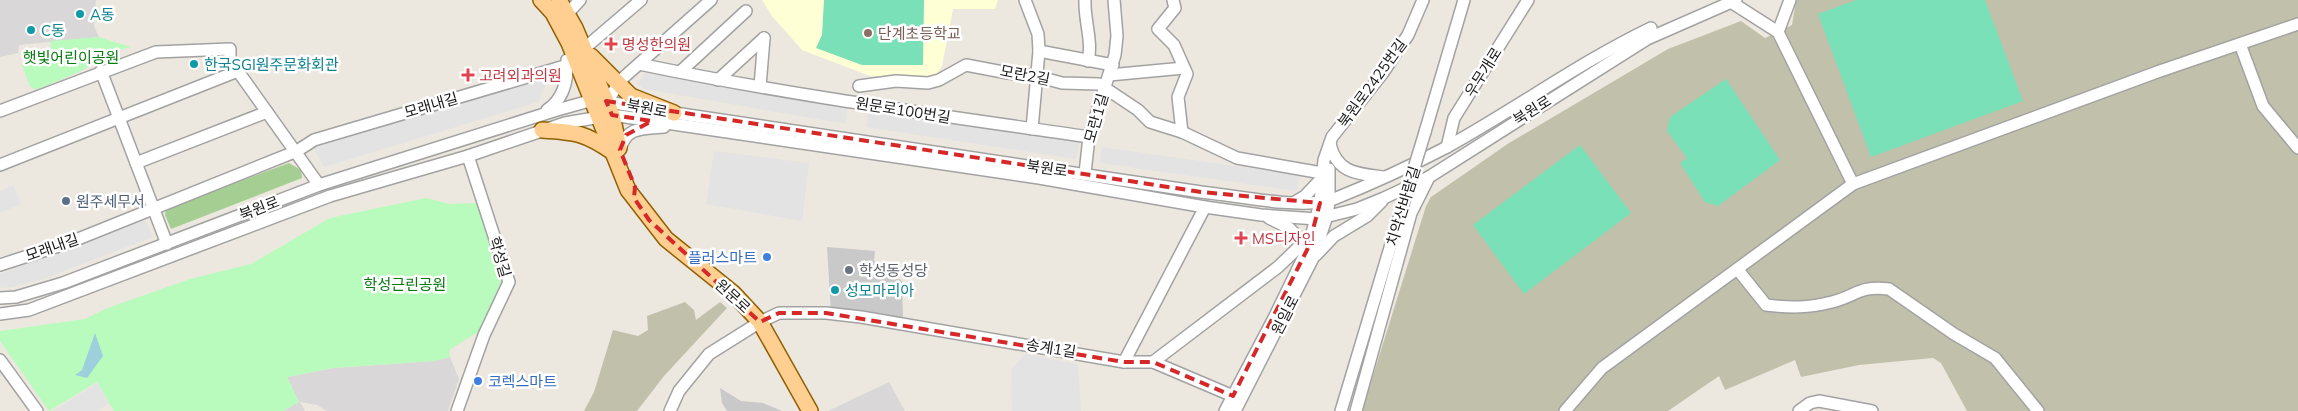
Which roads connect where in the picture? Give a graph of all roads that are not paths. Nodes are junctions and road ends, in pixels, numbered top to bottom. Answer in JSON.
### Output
{"nodes":[{"id":1,"x":541,"y":0,"type":"edge"},
{"id":2,"x":559,"y":0,"type":"edge"},
{"id":3,"x":580,"y":0,"type":"edge"},
{"id":4,"x":640,"y":0,"type":"edge"},
{"id":5,"x":711,"y":0,"type":"edge"},
{"id":6,"x":1025,"y":0,"type":"edge"},
{"id":7,"x":1085,"y":0,"type":"edge"},
{"id":8,"x":1114,"y":0,"type":"edge"},
{"id":9,"x":1173,"y":0,"type":"edge"},
{"id":10,"x":1423,"y":0,"type":"edge"},
{"id":11,"x":1464,"y":0,"type":"edge"},
{"id":12,"x":1528,"y":0,"type":"edge"},
{"id":13,"x":1717,"y":0,"type":"edge"},
{"id":14,"x":1790,"y":0,"type":"edge"},
{"id":15,"x":1734,"y":1,"type":"edge"},
{"id":16,"x":746,"y":11,"type":"dead end"},
{"id":17,"x":568,"y":13,"type":"junction"},
{"id":18,"x":2298,"y":24,"type":"edge"},
{"id":19,"x":568,"y":29,"type":"junction"},
{"id":20,"x":1778,"y":32,"type":"junction"},
{"id":21,"x":2240,"y":44,"type":"junction"},
{"id":22,"x":586,"y":47,"type":"junction"},
{"id":23,"x":1039,"y":51,"type":"junction"},
{"id":24,"x":1088,"y":61,"type":"junction"},
{"id":25,"x":639,"y":64,"type":"junction"},
{"id":26,"x":568,"y":65,"type":"junction"},
{"id":27,"x":1184,"y":68,"type":"junction"},
{"id":28,"x":1111,"y":70,"type":"junction"},
{"id":29,"x":101,"y":71,"type":"junction"},
{"id":30,"x":238,"y":71,"type":"junction"},
{"id":31,"x":680,"y":72,"type":"junction"},
{"id":32,"x":1036,"y":76,"type":"junction"},
{"id":33,"x":718,"y":80,"type":"junction"},
{"id":34,"x":618,"y":84,"type":"junction"},
{"id":35,"x":760,"y":86,"type":"junction"},
{"id":36,"x":859,"y":86,"type":"dead end"},
{"id":37,"x":1105,"y":87,"type":"junction"},
{"id":38,"x":599,"y":101,"type":"junction"},
{"id":39,"x":0,"y":111,"type":"edge"},
{"id":40,"x":267,"y":112,"type":"junction"},
{"id":41,"x":605,"y":116,"type":"junction"},
{"id":42,"x":118,"y":118,"type":"junction"},
{"id":43,"x":676,"y":119,"type":"junction"},
{"id":44,"x":539,"y":124,"type":"junction"},
{"id":45,"x":1032,"y":129,"type":"junction"},
{"id":46,"x":1182,"y":132,"type":"junction"},
{"id":47,"x":1089,"y":137,"type":"junction"},
{"id":48,"x":1331,"y":141,"type":"junction"},
{"id":49,"x":1446,"y":147,"type":"junction"},
{"id":50,"x":2298,"y":148,"type":"edge"},
{"id":51,"x":297,"y":151,"type":"junction"},
{"id":52,"x":617,"y":152,"type":"junction"},
{"id":53,"x":468,"y":156,"type":"junction"},
{"id":54,"x":136,"y":163,"type":"junction"},
{"id":55,"x":0,"y":165,"type":"edge"},
{"id":56,"x":1085,"y":173,"type":"junction"},
{"id":57,"x":1322,"y":176,"type":"junction"},
{"id":58,"x":1386,"y":177,"type":"junction"},
{"id":59,"x":1429,"y":177,"type":"junction"},
{"id":60,"x":1853,"y":184,"type":"junction"},
{"id":61,"x":319,"y":185,"type":"junction"},
{"id":62,"x":1384,"y":198,"type":"junction"},
{"id":63,"x":1296,"y":202,"type":"junction"},
{"id":64,"x":1325,"y":202,"type":"junction"},
{"id":65,"x":1205,"y":207,"type":"junction"},
{"id":66,"x":153,"y":208,"type":"junction"},
{"id":67,"x":1260,"y":215,"type":"junction"},
{"id":68,"x":1322,"y":217,"type":"junction"},
{"id":69,"x":167,"y":244,"type":"junction"},
{"id":70,"x":1306,"y":245,"type":"junction"},
{"id":71,"x":1313,"y":258,"type":"junction"},
{"id":72,"x":2,"y":261,"type":"edge"},
{"id":73,"x":1738,"y":270,"type":"junction"},
{"id":74,"x":0,"y":298,"type":"edge"},
{"id":75,"x":0,"y":314,"type":"edge"},
{"id":76,"x":760,"y":322,"type":"junction"},
{"id":77,"x":0,"y":360,"type":"edge"},
{"id":78,"x":1124,"y":362,"type":"junction"},
{"id":79,"x":1153,"y":362,"type":"junction"},
{"id":80,"x":1233,"y":396,"type":"junction"},
{"id":81,"x":36,"y":411,"type":"edge"},
{"id":82,"x":457,"y":411,"type":"edge"},
{"id":83,"x":670,"y":411,"type":"edge"},
{"id":84,"x":810,"y":411,"type":"edge"},
{"id":85,"x":1225,"y":411,"type":"edge"},
{"id":86,"x":1235,"y":411,"type":"edge"},
{"id":87,"x":1341,"y":411,"type":"edge"},
{"id":88,"x":1356,"y":411,"type":"edge"},
{"id":89,"x":1565,"y":411,"type":"edge"},
{"id":90,"x":1799,"y":411,"type":"edge"},
{"id":91,"x":1872,"y":411,"type":"edge"},
{"id":92,"x":2038,"y":411,"type":"edge"}],
"edges":[{"from":1,"to":19,"type":"main road","name":"원문로"},
{"from":2,"to":17,"type":"main road","name":"원문로"},
{"from":3,"to":17,"type":"street"},
{"from":4,"to":22,"type":"street"},
{"from":5,"to":25,"type":"street"},
{"from":6,"to":23,"type":"street"},
{"from":7,"to":24,"type":"street"},
{"from":8,"to":28,"type":"street","name":"모란1길"},
{"from":9,"to":27,"type":"street"},
{"from":10,"to":48,"type":"street","name":"북원로2425번길"},
{"from":11,"to":87,"type":"street","name":"치악산바람길","bridge":true},
{"from":12,"to":49,"type":"street","name":"우무개로"},
{"from":13,"to":49,"type":"street","name":"북원로"},
{"from":14,"to":20,"type":"street"},
{"from":15,"to":20,"type":"street"},
{"from":15,"to":59,"type":"street","name":"북원로"},
{"from":16,"to":31,"type":"street"},
{"from":17,"to":19,"type":"main road","name":"원문로"},
{"from":18,"to":21,"type":"street"},
{"from":19,"to":22,"type":"main road"},
{"from":19,"to":26,"type":"street"},
{"from":19,"to":38,"type":"main road","name":"원문로"},
{"from":20,"to":60,"type":"street"},
{"from":21,"to":50,"type":"street"},
{"from":21,"to":60,"type":"street"},
{"from":22,"to":34,"type":"main road"},
{"from":23,"to":24,"type":"street"},
{"from":23,"to":32,"type":"street"},
{"from":24,"to":28,"type":"street"},
{"from":25,"to":31,"type":"street","name":"원문로100번길"},
{"from":25,"to":34,"type":"street"},
{"from":26,"to":44,"type":"street"},
{"from":26,"to":51,"type":"street","name":"모래내길"},
{"from":27,"to":28,"type":"street"},
{"from":27,"to":46,"type":"street"},
{"from":28,"to":37,"type":"street","name":"모란1길"},
{"from":29,"to":30,"type":"street"},
{"from":29,"to":39,"type":"street"},
{"from":29,"to":42,"type":"street"},
{"from":30,"to":40,"type":"street"},
{"from":30,"to":42,"type":"street"},
{"from":31,"to":33,"type":"street","name":"원문로100번길"},
{"from":32,"to":36,"type":"street","name":"모란2길"},
{"from":32,"to":37,"type":"street","name":"모란2길"},
{"from":32,"to":45,"type":"street"},
{"from":33,"to":35,"type":"street","name":"원문로100번길"},
{"from":33,"to":35,"type":"street"},
{"from":34,"to":38,"type":"street"},
{"from":34,"to":43,"type":"main road"},
{"from":35,"to":45,"type":"street","name":"원문로100번길"},
{"from":37,"to":46,"type":"street","name":"모란2길"},
{"from":37,"to":47,"type":"street","name":"모란1길"},
{"from":38,"to":41,"type":"main road","name":"원문로"},
{"from":38,"to":43,"type":"street","name":"북원로"},
{"from":38,"to":44,"type":"street","name":"북원로"},
{"from":40,"to":51,"type":"street"},
{"from":40,"to":54,"type":"street"},
{"from":41,"to":43,"type":"street","name":"북원로"},
{"from":41,"to":44,"type":"street","name":"북원로"},
{"from":41,"to":52,"type":"main road","name":"원문로"},
{"from":42,"to":54,"type":"street"},
{"from":42,"to":55,"type":"street"},
{"from":43,"to":52,"type":"street"},
{"from":43,"to":56,"type":"street","name":"북원로"},
{"from":43,"to":65,"type":"street","name":"북원로"},
{"from":44,"to":52,"type":"main road"},
{"from":44,"to":53,"type":"street","name":"북원로"},
{"from":44,"to":61,"type":"street","name":"북원로"},
{"from":45,"to":47,"type":"street","name":"원문로100번길"},
{"from":46,"to":57,"type":"street","name":"모란2길"},
{"from":47,"to":56,"type":"street","name":"모란1길"},
{"from":48,"to":57,"type":"street","name":"북원로2425번길"},
{"from":48,"to":58,"type":"street"},
{"from":48,"to":64,"type":"street","name":"북원로2425번길"},
{"from":49,"to":58,"type":"street","name":"북원로"},
{"from":51,"to":61,"type":"street"},
{"from":51,"to":66,"type":"street","name":"모래내길"},
{"from":52,"to":76,"type":"main road","name":"원문로"},
{"from":53,"to":75,"type":"street","name":"북원로"},
{"from":53,"to":82,"type":"street","name":"학성길"},
{"from":54,"to":66,"type":"street"},
{"from":56,"to":63,"type":"street","name":"북원로"},
{"from":57,"to":63,"type":"street"},
{"from":57,"to":64,"type":"street","name":"북원로2425번길"},
{"from":58,"to":64,"type":"street","name":"북원로"},
{"from":59,"to":62,"type":"street","name":"북원로"},
{"from":59,"to":88,"type":"street"},
{"from":60,"to":73,"type":"street"},
{"from":61,"to":69,"type":"street","name":"북원로"},
{"from":62,"to":68,"type":"street","name":"북원로"},
{"from":62,"to":71,"type":"street"},
{"from":63,"to":64,"type":"street","name":"북원로"},
{"from":64,"to":68,"type":"street","name":"북원로2425번길"},
{"from":65,"to":67,"type":"street","name":"북원로"},
{"from":65,"to":78,"type":"street"},
{"from":66,"to":69,"type":"street"},
{"from":66,"to":72,"type":"street","name":"모래내길"},
{"from":67,"to":68,"type":"street","name":"북원로"},
{"from":67,"to":70,"type":"street"},
{"from":68,"to":70,"type":"street","name":"원일로"},
{"from":68,"to":71,"type":"street","name":"원일로"},
{"from":69,"to":74,"type":"street","name":"북원로"},
{"from":70,"to":79,"type":"street"},
{"from":70,"to":80,"type":"street","name":"원일로"},
{"from":71,"to":86,"type":"street","name":"원일로"},
{"from":73,"to":89,"type":"street"},
{"from":73,"to":92,"type":"street"},
{"from":76,"to":78,"type":"street","name":"송계1길"},
{"from":76,"to":83,"type":"street","name":"송계1길"},
{"from":76,"to":84,"type":"main road","name":"원문로"},
{"from":77,"to":81,"type":"street"},
{"from":78,"to":79,"type":"street","name":"송계1길"},
{"from":79,"to":80,"type":"street"},
{"from":80,"to":85,"type":"street","name":"원일로"},
{"from":90,"to":91,"type":"street"}]}
